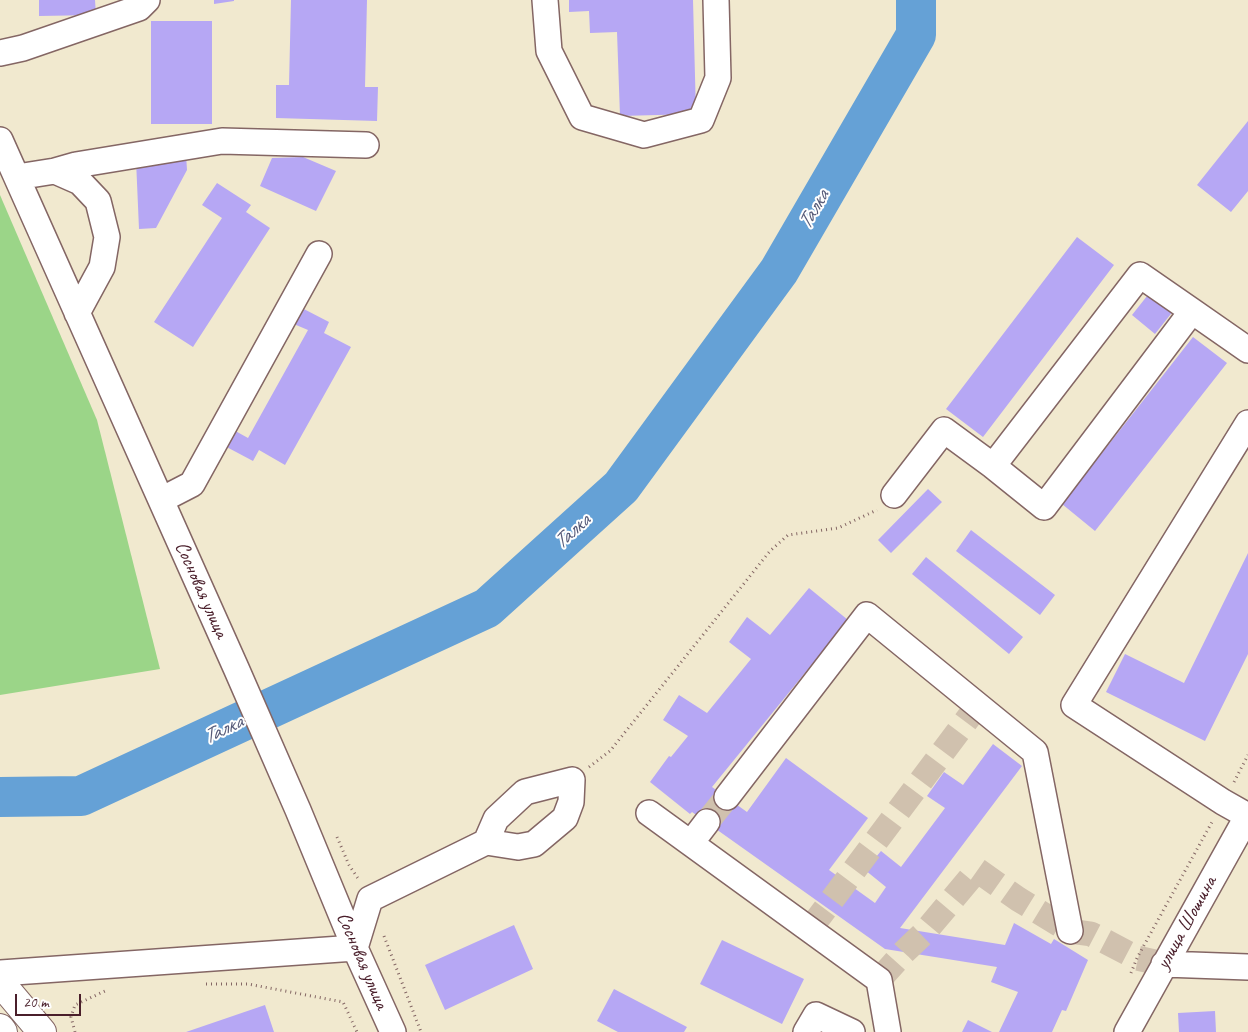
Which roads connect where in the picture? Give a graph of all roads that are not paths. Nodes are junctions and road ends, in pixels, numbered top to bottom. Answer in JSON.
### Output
{"nodes":[{"id":1,"x":147,"y":0,"type":"edge"},
{"id":2,"x":545,"y":0,"type":"edge"},
{"id":3,"x":716,"y":0,"type":"edge"},
{"id":4,"x":0,"y":53,"type":"edge"},
{"id":5,"x":2,"y":145,"type":"edge"},
{"id":6,"x":366,"y":145,"type":"dead end"},
{"id":7,"x":55,"y":171,"type":"junction"},
{"id":8,"x":16,"y":177,"type":"junction"},
{"id":9,"x":319,"y":254,"type":"dead end"},
{"id":10,"x":1192,"y":311,"type":"junction"},
{"id":11,"x":78,"y":313,"type":"junction"},
{"id":12,"x":1248,"y":350,"type":"edge"},
{"id":13,"x":1248,"y":423,"type":"edge"},
{"id":14,"x":993,"y":466,"type":"junction"},
{"id":15,"x":894,"y":496,"type":"road end"},
{"id":16,"x":161,"y":500,"type":"junction"},
{"id":17,"x":727,"y":797,"type":"tunnel mouth"},
{"id":18,"x":649,"y":813,"type":"dead end"},
{"id":19,"x":1248,"y":816,"type":"edge"},
{"id":20,"x":707,"y":822,"type":"tunnel mouth"},
{"id":21,"x":486,"y":842,"type":"junction"},
{"id":22,"x":691,"y":843,"type":"junction"},
{"id":23,"x":1070,"y":931,"type":"dead end"},
{"id":24,"x":355,"y":948,"type":"junction"},
{"id":25,"x":1164,"y":964,"type":"junction"},
{"id":26,"x":1248,"y":967,"type":"edge"},
{"id":27,"x":0,"y":973,"type":"edge"},
{"id":28,"x":0,"y":982,"type":"edge"},
{"id":29,"x":0,"y":1028,"type":"edge"},
{"id":30,"x":3,"y":1032,"type":"edge"},
{"id":31,"x":42,"y":1032,"type":"edge"},
{"id":32,"x":393,"y":1032,"type":"edge"},
{"id":33,"x":806,"y":1032,"type":"edge"},
{"id":34,"x":852,"y":1032,"type":"edge"},
{"id":35,"x":888,"y":1032,"type":"edge"},
{"id":36,"x":1127,"y":1032,"type":"edge"}],
"edges":[{"from":1,"to":4,"type":"street"},
{"from":2,"to":3,"type":"street"},
{"from":5,"to":8,"type":"street","name":"Сосновая улица"},
{"from":6,"to":7,"type":"street"},
{"from":7,"to":8,"type":"street"},
{"from":7,"to":11,"type":"street"},
{"from":8,"to":11,"type":"street","name":"Сосновая улица"},
{"from":9,"to":16,"type":"street"},
{"from":10,"to":12,"type":"street"},
{"from":10,"to":14,"type":"street"},
{"from":10,"to":14,"type":"street"},
{"from":11,"to":16,"type":"street","name":"Сосновая улица"},
{"from":13,"to":19,"type":"street"},
{"from":14,"to":15,"type":"street"},
{"from":16,"to":24,"type":"street","name":"Сосновая улица"},
{"from":17,"to":23,"type":"street"},
{"from":18,"to":22,"type":"street"},
{"from":19,"to":25,"type":"street","name":"улица Шошина"},
{"from":20,"to":22,"type":"street"},
{"from":21,"to":21,"type":"street"},
{"from":21,"to":24,"type":"street"},
{"from":22,"to":35,"type":"street"},
{"from":24,"to":27,"type":"street"},
{"from":24,"to":32,"type":"street","name":"Сосновая улица"},
{"from":25,"to":26,"type":"street"},
{"from":25,"to":36,"type":"street","name":"улица Шошина"},
{"from":28,"to":31,"type":"main road"},
{"from":29,"to":30,"type":"main road"},
{"from":33,"to":34,"type":"street"}]}
